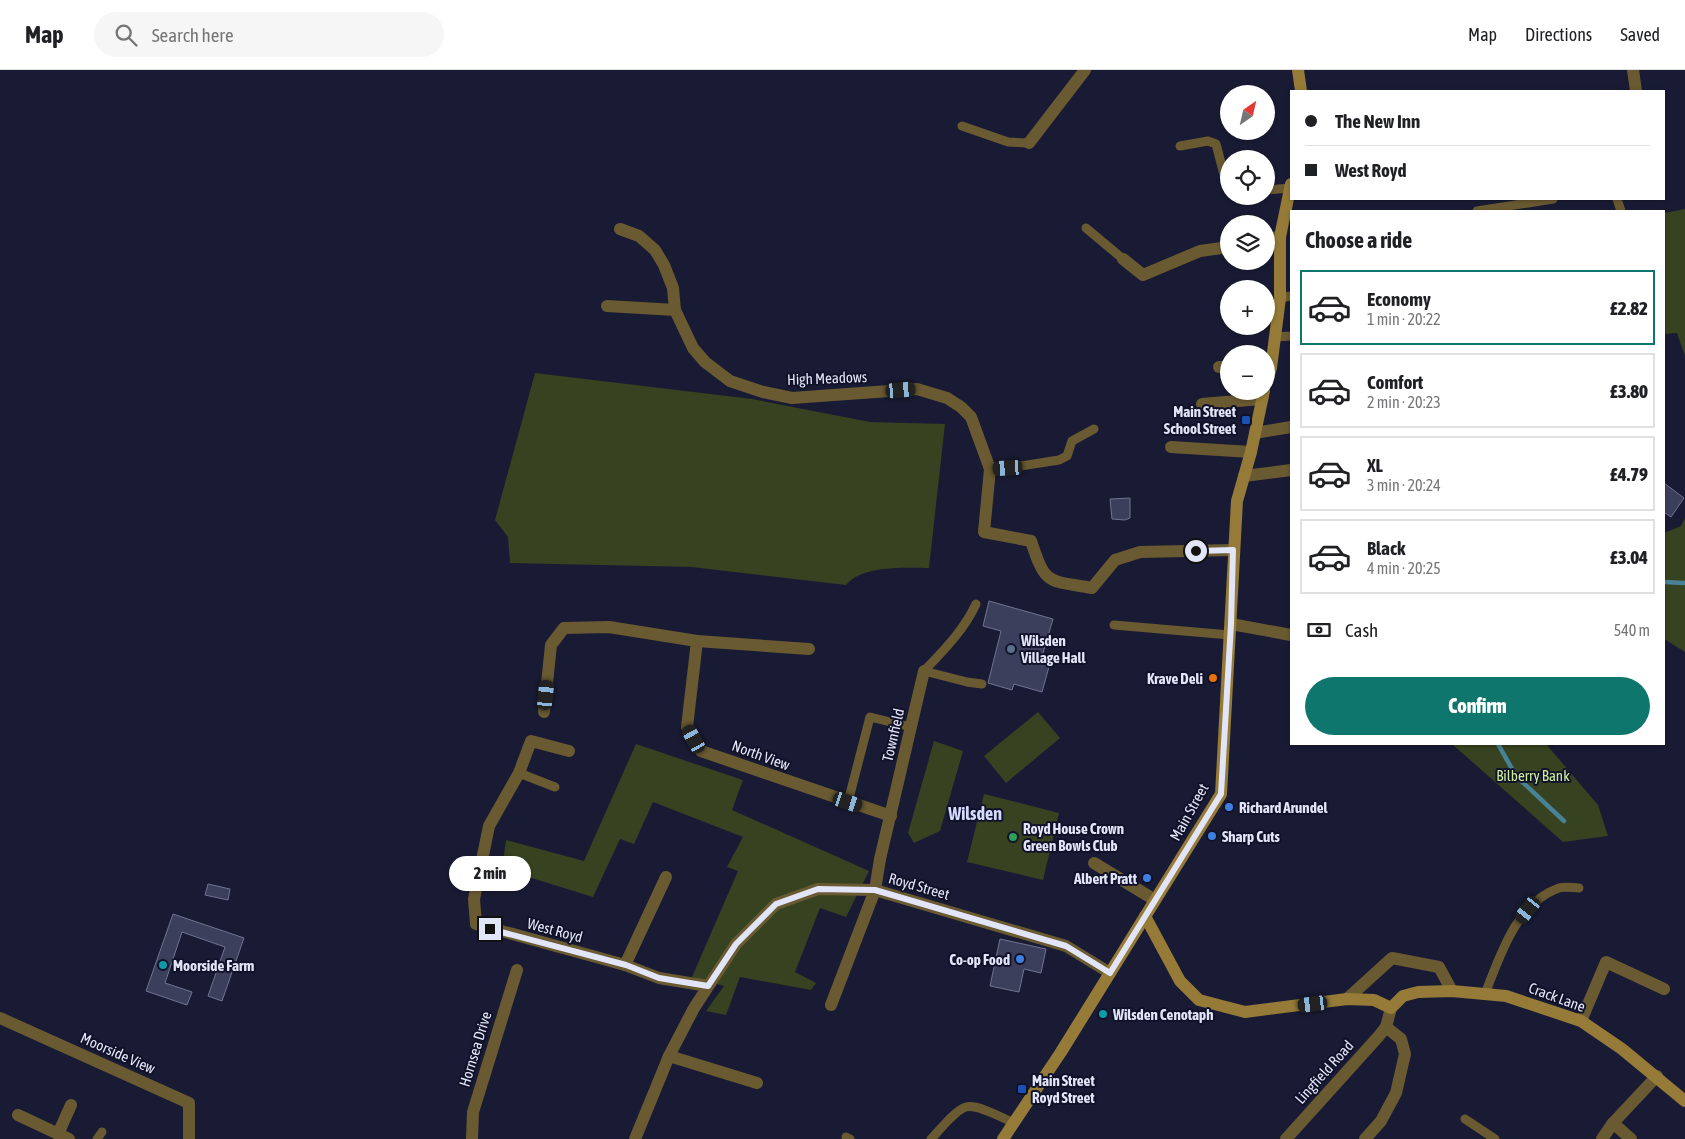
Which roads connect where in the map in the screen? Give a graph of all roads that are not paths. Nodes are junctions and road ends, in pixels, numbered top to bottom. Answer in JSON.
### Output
{"nodes":[{"id":1,"x":1085,"y":70,"type":"edge"},
{"id":2,"x":1298,"y":70,"type":"edge"},
{"id":3,"x":1633,"y":70,"type":"edge"},
{"id":4,"x":1301,"y":90,"type":"edge"},
{"id":5,"x":1636,"y":90,"type":"edge"},
{"id":6,"x":962,"y":126,"type":"dead end"},
{"id":7,"x":1029,"y":143,"type":"joint"},
{"id":8,"x":1180,"y":146,"type":"dead end"},
{"id":9,"x":1220,"y":159,"type":"edge"},
{"id":10,"x":1290,"y":186,"type":"edge"},
{"id":11,"x":1275,"y":189,"type":"edge"},
{"id":12,"x":1290,"y":191,"type":"edge"},
{"id":13,"x":1547,"y":200,"type":"edge"},
{"id":14,"x":1483,"y":210,"type":"edge"},
{"id":15,"x":1086,"y":228,"type":"dead end"},
{"id":16,"x":620,"y":229,"type":"dead end"},
{"id":17,"x":1280,"y":237,"type":"junction"},
{"id":18,"x":1275,"y":238,"type":"edge"},
{"id":19,"x":1220,"y":248,"type":"edge"},
{"id":20,"x":1123,"y":259,"type":"joint"},
{"id":21,"x":1286,"y":297,"type":"edge"},
{"id":22,"x":607,"y":306,"type":"dead end"},
{"id":23,"x":675,"y":310,"type":"junction"},
{"id":24,"x":1290,"y":336,"type":"edge"},
{"id":25,"x":1275,"y":337,"type":"junction"},
{"id":26,"x":1273,"y":345,"type":"edge"},
{"id":27,"x":1229,"y":400,"type":"edge"},
{"id":28,"x":1261,"y":400,"type":"edge"},
{"id":29,"x":1202,"y":404,"type":"dead end"},
{"id":30,"x":1290,"y":427,"type":"edge"},
{"id":31,"x":1094,"y":429,"type":"dead end"},
{"id":32,"x":1254,"y":433,"type":"junction"},
{"id":33,"x":1170,"y":447,"type":"dead end"},
{"id":34,"x":1251,"y":452,"type":"junction"},
{"id":35,"x":1008,"y":468,"type":"joint"},
{"id":36,"x":990,"y":469,"type":"junction"},
{"id":37,"x":1290,"y":470,"type":"edge"},
{"id":38,"x":1244,"y":476,"type":"junction"},
{"id":39,"x":1233,"y":550,"type":"junction"},
{"id":40,"x":976,"y":604,"type":"dead end"},
{"id":41,"x":1114,"y":625,"type":"dead end"},
{"id":42,"x":1231,"y":629,"type":"junction"},
{"id":43,"x":1290,"y":636,"type":"edge"},
{"id":44,"x":697,"y":641,"type":"junction"},
{"id":45,"x":809,"y":649,"type":"dead end"},
{"id":46,"x":924,"y":671,"type":"junction"},
{"id":47,"x":982,"y":684,"type":"dead end"},
{"id":48,"x":544,"y":712,"type":"dead end"},
{"id":49,"x":911,"y":727,"type":"junction"},
{"id":50,"x":569,"y":751,"type":"dead end"},
{"id":51,"x":519,"y":773,"type":"junction"},
{"id":52,"x":555,"y":787,"type":"dead end"},
{"id":53,"x":848,"y":802,"type":"junction"},
{"id":54,"x":891,"y":816,"type":"junction"},
{"id":55,"x":1094,"y":863,"type":"dead end"},
{"id":56,"x":666,"y":877,"type":"dead end"},
{"id":57,"x":1579,"y":888,"type":"dead end"},
{"id":58,"x":875,"y":890,"type":"junction"},
{"id":59,"x":1155,"y":900,"type":"junction"},
{"id":60,"x":1145,"y":916,"type":"junction"},
{"id":61,"x":626,"y":965,"type":"junction"},
{"id":62,"x":517,"y":970,"type":"dead end"},
{"id":63,"x":1110,"y":973,"type":"junction"},
{"id":64,"x":708,"y":986,"type":"junction"},
{"id":65,"x":1664,"y":989,"type":"dead end"},
{"id":66,"x":1452,"y":991,"type":"junction"},
{"id":67,"x":1485,"y":994,"type":"junction"},
{"id":68,"x":1348,"y":999,"type":"junction"},
{"id":69,"x":831,"y":1005,"type":"dead end"},
{"id":70,"x":1391,"y":1008,"type":"junction"},
{"id":71,"x":0,"y":1018,"type":"edge"},
{"id":72,"x":1580,"y":1021,"type":"junction"},
{"id":73,"x":1386,"y":1027,"type":"junction"},
{"id":74,"x":669,"y":1056,"type":"junction"},
{"id":75,"x":1657,"y":1076,"type":"junction"},
{"id":76,"x":757,"y":1083,"type":"dead end"},
{"id":77,"x":1685,"y":1101,"type":"edge"},
{"id":78,"x":71,"y":1105,"type":"dead end"},
{"id":79,"x":18,"y":1115,"type":"dead end"},
{"id":80,"x":1465,"y":1119,"type":"dead end"},
{"id":81,"x":1014,"y":1123,"type":"junction"},
{"id":82,"x":1613,"y":1123,"type":"junction"},
{"id":83,"x":63,"y":1136,"type":"edge"},
{"id":84,"x":189,"y":1139,"type":"edge"},
{"id":85,"x":472,"y":1139,"type":"edge"},
{"id":86,"x":635,"y":1139,"type":"edge"},
{"id":87,"x":931,"y":1139,"type":"edge"},
{"id":88,"x":1003,"y":1139,"type":"edge"},
{"id":89,"x":1286,"y":1139,"type":"edge"},
{"id":90,"x":1365,"y":1139,"type":"edge"},
{"id":91,"x":1495,"y":1139,"type":"edge"},
{"id":92,"x":1602,"y":1139,"type":"edge"},
{"id":93,"x":1631,"y":1139,"type":"edge"}],
"edges":[{"from":1,"to":7,"type":"street"},
{"from":2,"to":4,"type":"street"},
{"from":3,"to":5,"type":"street"},
{"from":6,"to":7,"type":"lane"},
{"from":8,"to":9,"type":"lane"},
{"from":10,"to":11,"type":"lane"},
{"from":12,"to":17,"type":"street"},
{"from":13,"to":14,"type":"lane"},
{"from":15,"to":20,"type":"lane"},
{"from":16,"to":23,"type":"street","name":"High Meadows"},
{"from":17,"to":18,"type":"street"},
{"from":17,"to":21,"type":"street"},
{"from":19,"to":20,"type":"street"},
{"from":21,"to":25,"type":"street"},
{"from":22,"to":23,"type":"street"},
{"from":23,"to":36,"type":"street","name":"High Meadows"},
{"from":24,"to":25,"type":"lane"},
{"from":25,"to":26,"type":"street"},
{"from":27,"to":29,"type":"street"},
{"from":28,"to":32,"type":"street","name":"Main Street"},
{"from":30,"to":32,"type":"street"},
{"from":31,"to":35,"type":"lane"},
{"from":32,"to":34,"type":"street","name":"Main Street"},
{"from":33,"to":34,"type":"street"},
{"from":34,"to":38,"type":"street","name":"Main Street"},
{"from":35,"to":36,"type":"street"},
{"from":36,"to":39,"type":"street"},
{"from":37,"to":38,"type":"street"},
{"from":38,"to":39,"type":"street","name":"Main Street"},
{"from":39,"to":42,"type":"street","name":"Main Street"},
{"from":40,"to":46,"type":"lane","name":"Townfield"},
{"from":41,"to":42,"type":"lane"},
{"from":42,"to":43,"type":"street"},
{"from":42,"to":59,"type":"street","name":"Main Street"},
{"from":44,"to":45,"type":"street"},
{"from":44,"to":48,"type":"street"},
{"from":44,"to":53,"type":"street","name":"North View"},
{"from":46,"to":47,"type":"lane"},
{"from":46,"to":49,"type":"street","name":"Townfield"},
{"from":49,"to":53,"type":"lane"},
{"from":49,"to":54,"type":"street","name":"Townfield"},
{"from":50,"to":51,"type":"street","name":"West Royd"},
{"from":51,"to":52,"type":"lane"},
{"from":51,"to":61,"type":"street","name":"West Royd"},
{"from":53,"to":54,"type":"street","name":"North View"},
{"from":54,"to":58,"type":"street","name":"Townfield"},
{"from":55,"to":59,"type":"street"},
{"from":56,"to":61,"type":"street"},
{"from":57,"to":67,"type":"lane"},
{"from":58,"to":63,"type":"street","name":"Royd Street"},
{"from":58,"to":64,"type":"street","name":"Royd Street"},
{"from":58,"to":69,"type":"street","name":"Townfield"},
{"from":59,"to":60,"type":"street","name":"Main Street"},
{"from":60,"to":63,"type":"street","name":"Main Street"},
{"from":60,"to":68,"type":"street"},
{"from":61,"to":64,"type":"street","name":"West Royd"},
{"from":62,"to":85,"type":"street","name":"Hornsea Drive"},
{"from":63,"to":81,"type":"street","name":"Main Street"},
{"from":64,"to":74,"type":"street","name":"Royd Street"},
{"from":65,"to":72,"type":"street"},
{"from":66,"to":67,"type":"street","name":"Crack Lane"},
{"from":66,"to":68,"type":"street"},
{"from":66,"to":70,"type":"street","name":"Crack Lane"},
{"from":67,"to":72,"type":"street","name":"Crack Lane"},
{"from":68,"to":70,"type":"street"},
{"from":70,"to":73,"type":"street","name":"Lingfield Road"},
{"from":71,"to":84,"type":"street","name":"Moorside View"},
{"from":72,"to":75,"type":"street","name":"Crack Lane"},
{"from":73,"to":89,"type":"street","name":"Lingfield Road"},
{"from":73,"to":90,"type":"street"},
{"from":74,"to":76,"type":"street"},
{"from":74,"to":86,"type":"street","name":"Royd Street"},
{"from":75,"to":77,"type":"street","name":"Crack Lane"},
{"from":75,"to":82,"type":"street"},
{"from":78,"to":83,"type":"street"},
{"from":79,"to":83,"type":"street"},
{"from":80,"to":91,"type":"lane"},
{"from":81,"to":87,"type":"lane"},
{"from":81,"to":88,"type":"street","name":"Main Street"},
{"from":82,"to":92,"type":"street"},
{"from":82,"to":93,"type":"street"}]}
